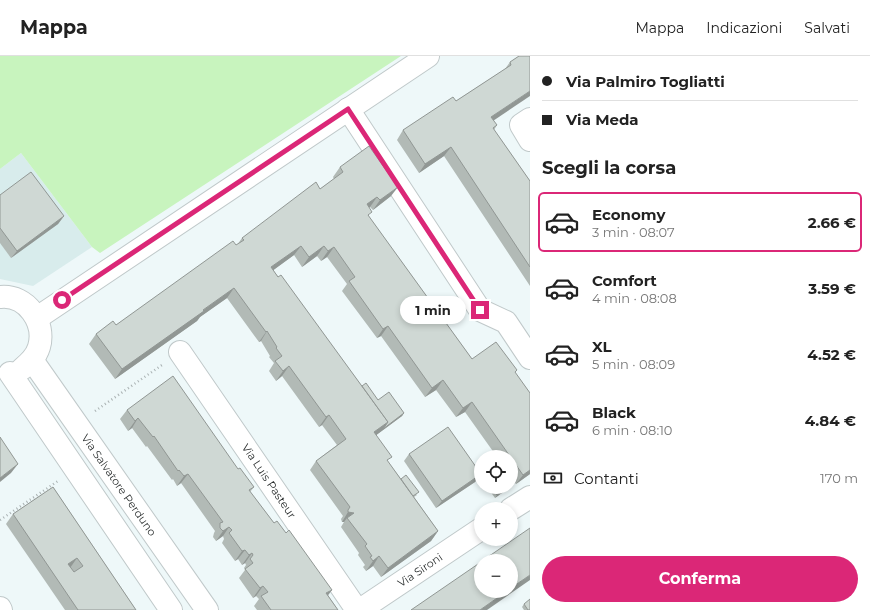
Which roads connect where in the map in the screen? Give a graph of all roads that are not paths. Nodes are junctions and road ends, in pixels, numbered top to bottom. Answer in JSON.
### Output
{"nodes":[{"id":1,"x":428,"y":56,"type":"edge"},
{"id":2,"x":348,"y":109,"type":"junction"},
{"id":3,"x":530,"y":119,"type":"edge"},
{"id":4,"x":530,"y":140,"type":"edge"},
{"id":5,"x":0,"y":297,"type":"edge"},
{"id":6,"x":37,"y":318,"type":"junction"},
{"id":7,"x":180,"y":352,"type":"road end"},
{"id":8,"x":530,"y":358,"type":"edge"},
{"id":9,"x":32,"y":360,"type":"junction"},
{"id":10,"x":5,"y":374,"type":"edge"},
{"id":11,"x":530,"y":497,"type":"edge"},
{"id":12,"x":518,"y":505,"type":"edge"},
{"id":13,"x":474,"y":534,"type":"edge"},
{"id":14,"x":171,"y":610,"type":"edge"},
{"id":15,"x":207,"y":610,"type":"edge"},
{"id":16,"x":358,"y":610,"type":"edge"}],
"edges":[{"from":1,"to":2,"type":"street"},
{"from":2,"to":6,"type":"street"},
{"from":2,"to":8,"type":"street"},
{"from":3,"to":4,"type":"street"},
{"from":5,"to":6,"type":"street"},
{"from":6,"to":9,"type":"street"},
{"from":7,"to":16,"type":"street","name":"Via Luis Pasteur"},
{"from":9,"to":10,"type":"street"},
{"from":9,"to":15,"type":"street","name":"Via Salvatore Perduno"},
{"from":10,"to":14,"type":"street"},
{"from":11,"to":12,"type":"street"},
{"from":13,"to":16,"type":"street","name":"Via Sironi"}]}
